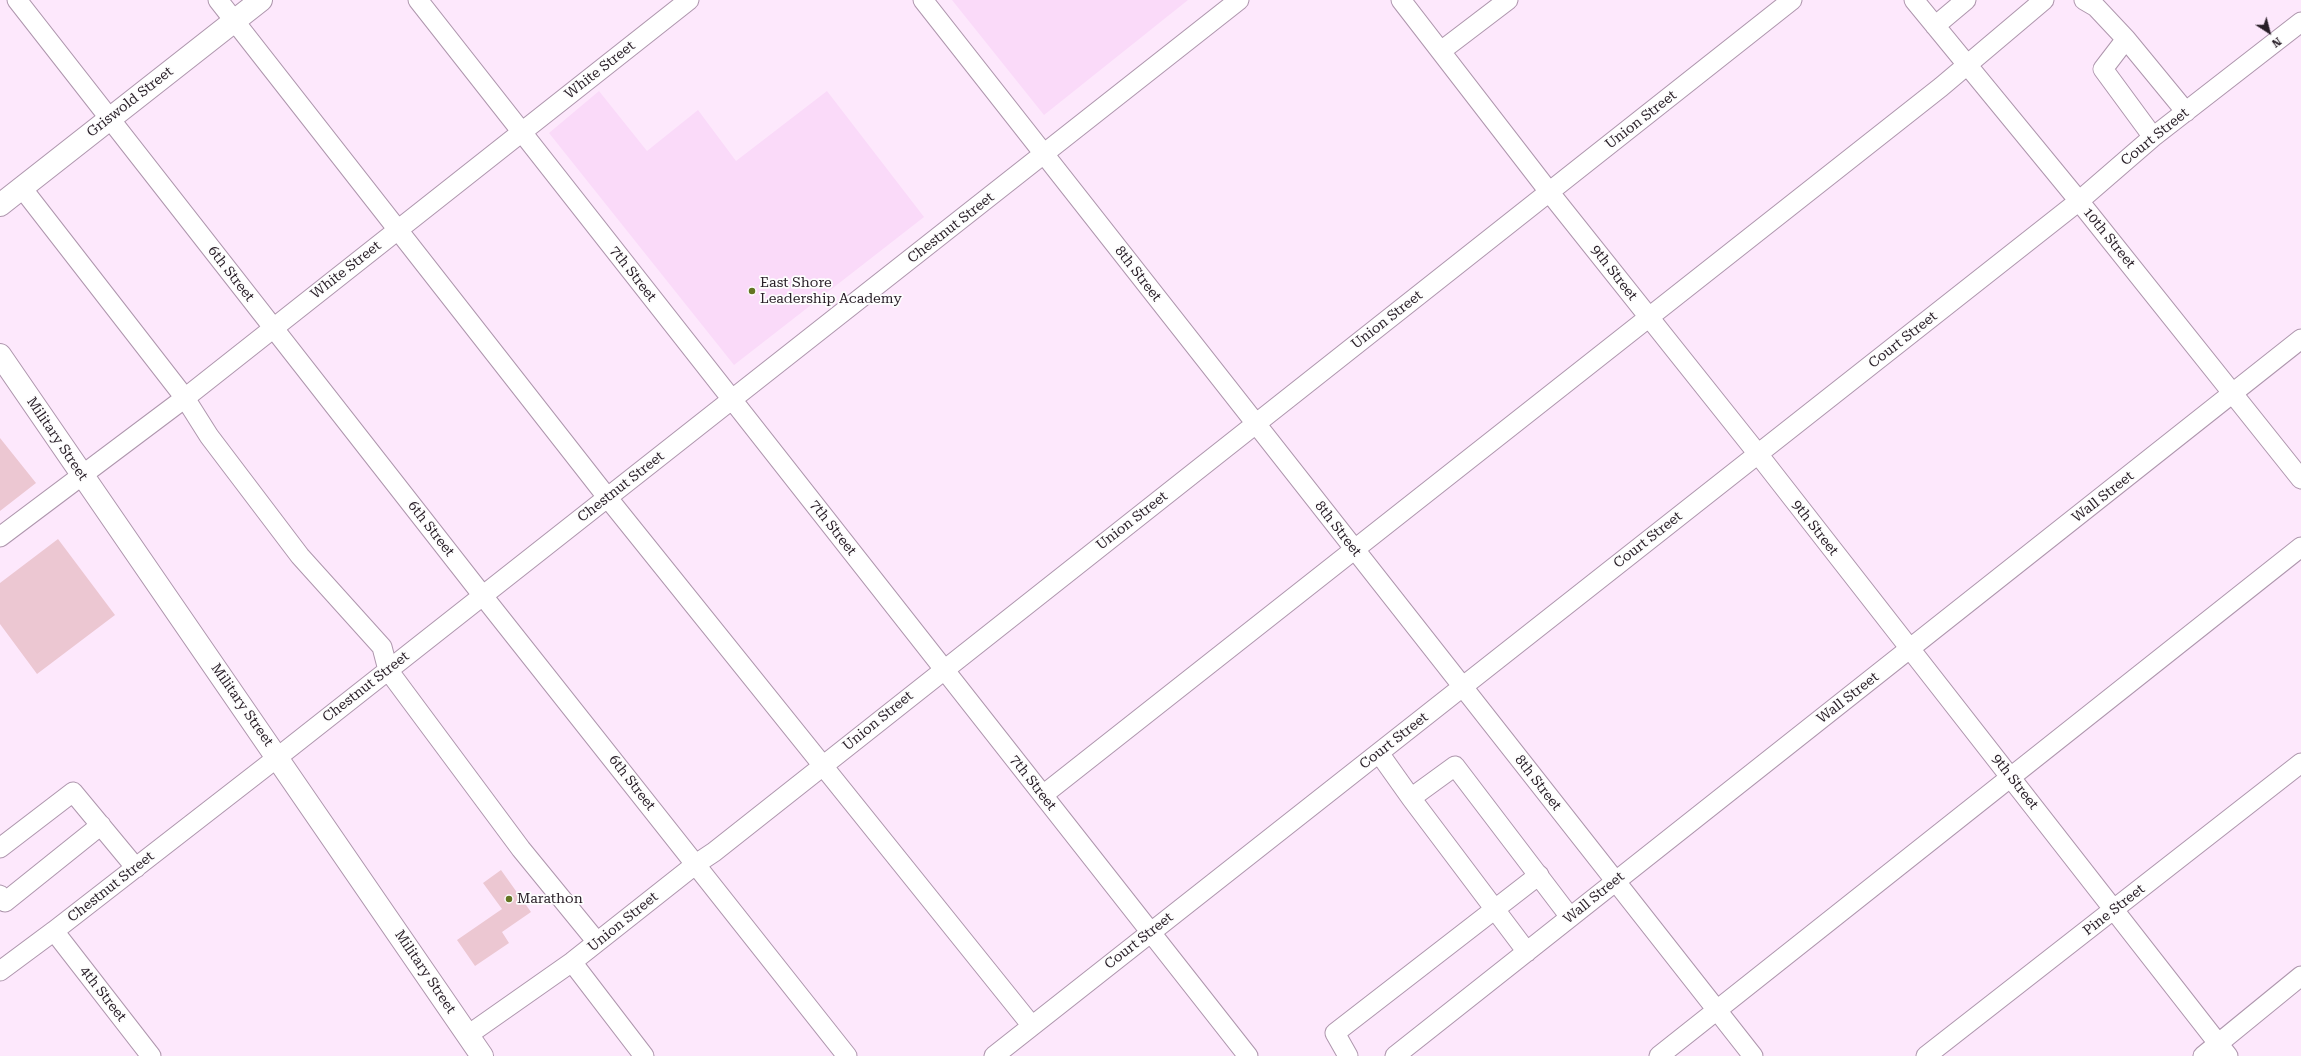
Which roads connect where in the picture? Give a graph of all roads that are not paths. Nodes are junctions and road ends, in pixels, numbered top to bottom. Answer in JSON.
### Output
{"nodes":[{"id":1,"x":17,"y":0,"type":"edge"},
{"id":2,"x":218,"y":0,"type":"edge"},
{"id":3,"x":261,"y":0,"type":"edge"},
{"id":4,"x":418,"y":0,"type":"edge"},
{"id":5,"x":689,"y":0,"type":"edge"},
{"id":6,"x":923,"y":0,"type":"edge"},
{"id":7,"x":1239,"y":0,"type":"edge"},
{"id":8,"x":1401,"y":0,"type":"edge"},
{"id":9,"x":1508,"y":0,"type":"edge"},
{"id":10,"x":1792,"y":0,"type":"edge"},
{"id":11,"x":1914,"y":0,"type":"edge"},
{"id":12,"x":1966,"y":0,"type":"edge"},
{"id":13,"x":2044,"y":0,"type":"edge"},
{"id":14,"x":2084,"y":0,"type":"edge"},
{"id":15,"x":234,"y":21,"type":"junction"},
{"id":16,"x":2301,"y":22,"type":"edge"},
{"id":17,"x":1935,"y":26,"type":"junction"},
{"id":18,"x":2126,"y":39,"type":"junction"},
{"id":19,"x":1441,"y":52,"type":"junction"},
{"id":20,"x":1967,"y":66,"type":"junction"},
{"id":21,"x":2186,"y":112,"type":"junction"},
{"id":22,"x":110,"y":118,"type":"junction"},
{"id":23,"x":522,"y":132,"type":"junction"},
{"id":24,"x":2153,"y":137,"type":"junction"},
{"id":25,"x":1044,"y":154,"type":"junction"},
{"id":26,"x":22,"y":188,"type":"junction"},
{"id":27,"x":1550,"y":193,"type":"junction"},
{"id":28,"x":2079,"y":201,"type":"junction"},
{"id":29,"x":0,"y":205,"type":"edge"},
{"id":30,"x":398,"y":229,"type":"junction"},
{"id":31,"x":1649,"y":317,"type":"junction"},
{"id":32,"x":272,"y":327,"type":"junction"},
{"id":33,"x":2301,"y":339,"type":"edge"},
{"id":34,"x":0,"y":355,"type":"edge"},
{"id":35,"x":2233,"y":393,"type":"junction"},
{"id":36,"x":185,"y":398,"type":"junction"},
{"id":37,"x":732,"y":400,"type":"junction"},
{"id":38,"x":1255,"y":424,"type":"junction"},
{"id":39,"x":1758,"y":454,"type":"junction"},
{"id":40,"x":82,"y":476,"type":"junction"},
{"id":41,"x":2301,"y":479,"type":"edge"},
{"id":42,"x":607,"y":497,"type":"junction"},
{"id":43,"x":0,"y":537,"type":"edge"},
{"id":44,"x":2301,"y":547,"type":"edge"},
{"id":45,"x":1354,"y":550,"type":"junction"},
{"id":46,"x":483,"y":596,"type":"junction"},
{"id":47,"x":1909,"y":650,"type":"junction"},
{"id":48,"x":944,"y":669,"type":"junction"},
{"id":49,"x":388,"y":670,"type":"junction"},
{"id":50,"x":1463,"y":687,"type":"junction"},
{"id":51,"x":1379,"y":753,"type":"junction"},
{"id":52,"x":278,"y":757,"type":"junction"},
{"id":53,"x":2301,"y":763,"type":"edge"},
{"id":54,"x":822,"y":766,"type":"junction"},
{"id":55,"x":2010,"y":777,"type":"junction"},
{"id":56,"x":1043,"y":796,"type":"junction"},
{"id":57,"x":1411,"y":798,"type":"junction"},
{"id":58,"x":101,"y":826,"type":"junction"},
{"id":59,"x":0,"y":848,"type":"edge"},
{"id":60,"x":696,"y":864,"type":"junction"},
{"id":61,"x":136,"y":868,"type":"junction"},
{"id":62,"x":1539,"y":875,"type":"junction"},
{"id":63,"x":1615,"y":880,"type":"junction"},
{"id":64,"x":0,"y":895,"type":"edge"},
{"id":65,"x":1494,"y":908,"type":"junction"},
{"id":66,"x":2115,"y":909,"type":"junction"},
{"id":67,"x":1570,"y":917,"type":"junction"},
{"id":68,"x":54,"y":931,"type":"junction"},
{"id":69,"x":1150,"y":933,"type":"junction"},
{"id":70,"x":597,"y":942,"type":"junction"},
{"id":71,"x":1527,"y":952,"type":"junction"},
{"id":72,"x":572,"y":962,"type":"junction"},
{"id":73,"x":0,"y":971,"type":"edge"},
{"id":74,"x":2301,"y":976,"type":"edge"},
{"id":75,"x":1718,"y":1010,"type":"junction"},
{"id":76,"x":1032,"y":1026,"type":"junction"},
{"id":77,"x":468,"y":1035,"type":"junction"},
{"id":78,"x":2223,"y":1050,"type":"edge"},
{"id":79,"x":151,"y":1056,"type":"edge"},
{"id":80,"x":482,"y":1056,"type":"edge"},
{"id":81,"x":644,"y":1056,"type":"edge"},
{"id":82,"x":847,"y":1056,"type":"edge"},
{"id":83,"x":994,"y":1056,"type":"edge"},
{"id":84,"x":1248,"y":1056,"type":"edge"},
{"id":85,"x":1348,"y":1056,"type":"edge"},
{"id":86,"x":1395,"y":1056,"type":"edge"},
{"id":87,"x":1659,"y":1056,"type":"edge"},
{"id":88,"x":1754,"y":1056,"type":"edge"},
{"id":89,"x":1926,"y":1056,"type":"edge"},
{"id":90,"x":2203,"y":1056,"type":"edge"}],
"edges":[{"from":1,"to":22,"type":"street","name":"6th Street"},
{"from":2,"to":15,"type":"street"},
{"from":3,"to":15,"type":"main road","name":"Griswold Street"},
{"from":4,"to":23,"type":"street","name":"7th Street"},
{"from":5,"to":23,"type":"street","name":"White Street"},
{"from":6,"to":25,"type":"street","name":"8th Street"},
{"from":7,"to":25,"type":"street","name":"Chestnut Street"},
{"from":8,"to":19,"type":"street","name":"9th Street"},
{"from":9,"to":19,"type":"street"},
{"from":10,"to":27,"type":"street","name":"Union Street"},
{"from":11,"to":17,"type":"street","name":"10th Street"},
{"from":12,"to":17,"type":"street"},
{"from":13,"to":20,"type":"street"},
{"from":14,"to":18,"type":"street"},
{"from":15,"to":22,"type":"main road","name":"Griswold Street"},
{"from":15,"to":30,"type":"street"},
{"from":16,"to":21,"type":"street","name":"Court Street"},
{"from":17,"to":20,"type":"street","name":"10th Street"},
{"from":18,"to":21,"type":"street"},
{"from":18,"to":24,"type":"street"},
{"from":19,"to":27,"type":"street","name":"9th Street"},
{"from":20,"to":28,"type":"street","name":"10th Street"},
{"from":20,"to":31,"type":"street"},
{"from":21,"to":24,"type":"street","name":"Court Street"},
{"from":22,"to":26,"type":"main road","name":"Griswold Street"},
{"from":22,"to":32,"type":"street","name":"6th Street"},
{"from":23,"to":30,"type":"street","name":"White Street"},
{"from":23,"to":37,"type":"street","name":"7th Street"},
{"from":24,"to":28,"type":"street","name":"Court Street"},
{"from":25,"to":37,"type":"street","name":"Chestnut Street"},
{"from":25,"to":38,"type":"street","name":"8th Street"},
{"from":26,"to":29,"type":"main road","name":"Griswold Street"},
{"from":26,"to":36,"type":"street"},
{"from":27,"to":31,"type":"street","name":"9th Street"},
{"from":27,"to":38,"type":"street","name":"Union Street"},
{"from":28,"to":35,"type":"street","name":"10th Street"},
{"from":28,"to":39,"type":"street","name":"Court Street"},
{"from":30,"to":32,"type":"street","name":"White Street"},
{"from":30,"to":42,"type":"street"},
{"from":31,"to":39,"type":"street","name":"9th Street"},
{"from":31,"to":45,"type":"street"},
{"from":32,"to":36,"type":"street","name":"White Street"},
{"from":32,"to":46,"type":"street","name":"6th Street"},
{"from":33,"to":35,"type":"street","name":"Wall Street"},
{"from":34,"to":40,"type":"main road","name":"Military Street"},
{"from":35,"to":41,"type":"street","name":"10th Street"},
{"from":35,"to":47,"type":"street","name":"Wall Street"},
{"from":36,"to":40,"type":"street","name":"White Street"},
{"from":36,"to":49,"type":"street"},
{"from":37,"to":42,"type":"street","name":"Chestnut Street"},
{"from":37,"to":48,"type":"street","name":"7th Street"},
{"from":38,"to":45,"type":"street","name":"8th Street"},
{"from":38,"to":48,"type":"street","name":"Union Street"},
{"from":39,"to":47,"type":"street","name":"9th Street"},
{"from":39,"to":50,"type":"street","name":"Court Street"},
{"from":40,"to":43,"type":"street","name":"White Street"},
{"from":40,"to":52,"type":"main road","name":"Military Street"},
{"from":42,"to":46,"type":"street","name":"Chestnut Street"},
{"from":42,"to":54,"type":"street"},
{"from":44,"to":55,"type":"street"},
{"from":45,"to":50,"type":"street","name":"8th Street"},
{"from":45,"to":56,"type":"street"},
{"from":46,"to":49,"type":"street","name":"Chestnut Street"},
{"from":46,"to":60,"type":"street","name":"6th Street"},
{"from":47,"to":55,"type":"street","name":"9th Street"},
{"from":47,"to":63,"type":"street","name":"Wall Street"},
{"from":48,"to":54,"type":"street","name":"Union Street"},
{"from":48,"to":56,"type":"street","name":"7th Street"},
{"from":49,"to":52,"type":"street","name":"Chestnut Street"},
{"from":49,"to":70,"type":"street"},
{"from":50,"to":51,"type":"street","name":"Court Street"},
{"from":50,"to":63,"type":"street","name":"8th Street"},
{"from":51,"to":57,"type":"street"},
{"from":51,"to":69,"type":"street","name":"Court Street"},
{"from":52,"to":61,"type":"street","name":"Chestnut Street"},
{"from":52,"to":77,"type":"main road","name":"Military Street"},
{"from":53,"to":66,"type":"street","name":"Pine Street"},
{"from":54,"to":60,"type":"street","name":"Union Street"},
{"from":54,"to":76,"type":"street"},
{"from":55,"to":66,"type":"street","name":"9th Street"},
{"from":55,"to":75,"type":"street"},
{"from":56,"to":69,"type":"street","name":"7th Street"},
{"from":57,"to":62,"type":"street"},
{"from":57,"to":65,"type":"street"},
{"from":58,"to":59,"type":"street"},
{"from":58,"to":61,"type":"street"},
{"from":58,"to":64,"type":"street"},
{"from":60,"to":70,"type":"street","name":"Union Street"},
{"from":60,"to":82,"type":"street","name":"6th Street"},
{"from":61,"to":68,"type":"street","name":"Chestnut Street"},
{"from":62,"to":65,"type":"street"},
{"from":62,"to":67,"type":"street"},
{"from":63,"to":67,"type":"street","name":"Wall Street"},
{"from":63,"to":75,"type":"street","name":"8th Street"},
{"from":65,"to":71,"type":"street"},
{"from":65,"to":85,"type":"street"},
{"from":66,"to":78,"type":"street","name":"9th Street"},
{"from":66,"to":89,"type":"street","name":"Pine Street"},
{"from":67,"to":71,"type":"street","name":"Wall Street"},
{"from":68,"to":73,"type":"street","name":"Chestnut Street"},
{"from":68,"to":79,"type":"street","name":"4th Street"},
{"from":69,"to":76,"type":"street","name":"Court Street"},
{"from":69,"to":84,"type":"street","name":"7th Street"},
{"from":70,"to":72,"type":"street","name":"Union Street"},
{"from":71,"to":86,"type":"street","name":"Wall Street"},
{"from":72,"to":77,"type":"street","name":"Union Street"},
{"from":72,"to":81,"type":"street"},
{"from":74,"to":78,"type":"street"},
{"from":75,"to":87,"type":"street"},
{"from":75,"to":88,"type":"street","name":"8th Street"},
{"from":76,"to":83,"type":"street","name":"Court Street"},
{"from":77,"to":80,"type":"main road","name":"Military Street"},
{"from":78,"to":90,"type":"street"}]}
